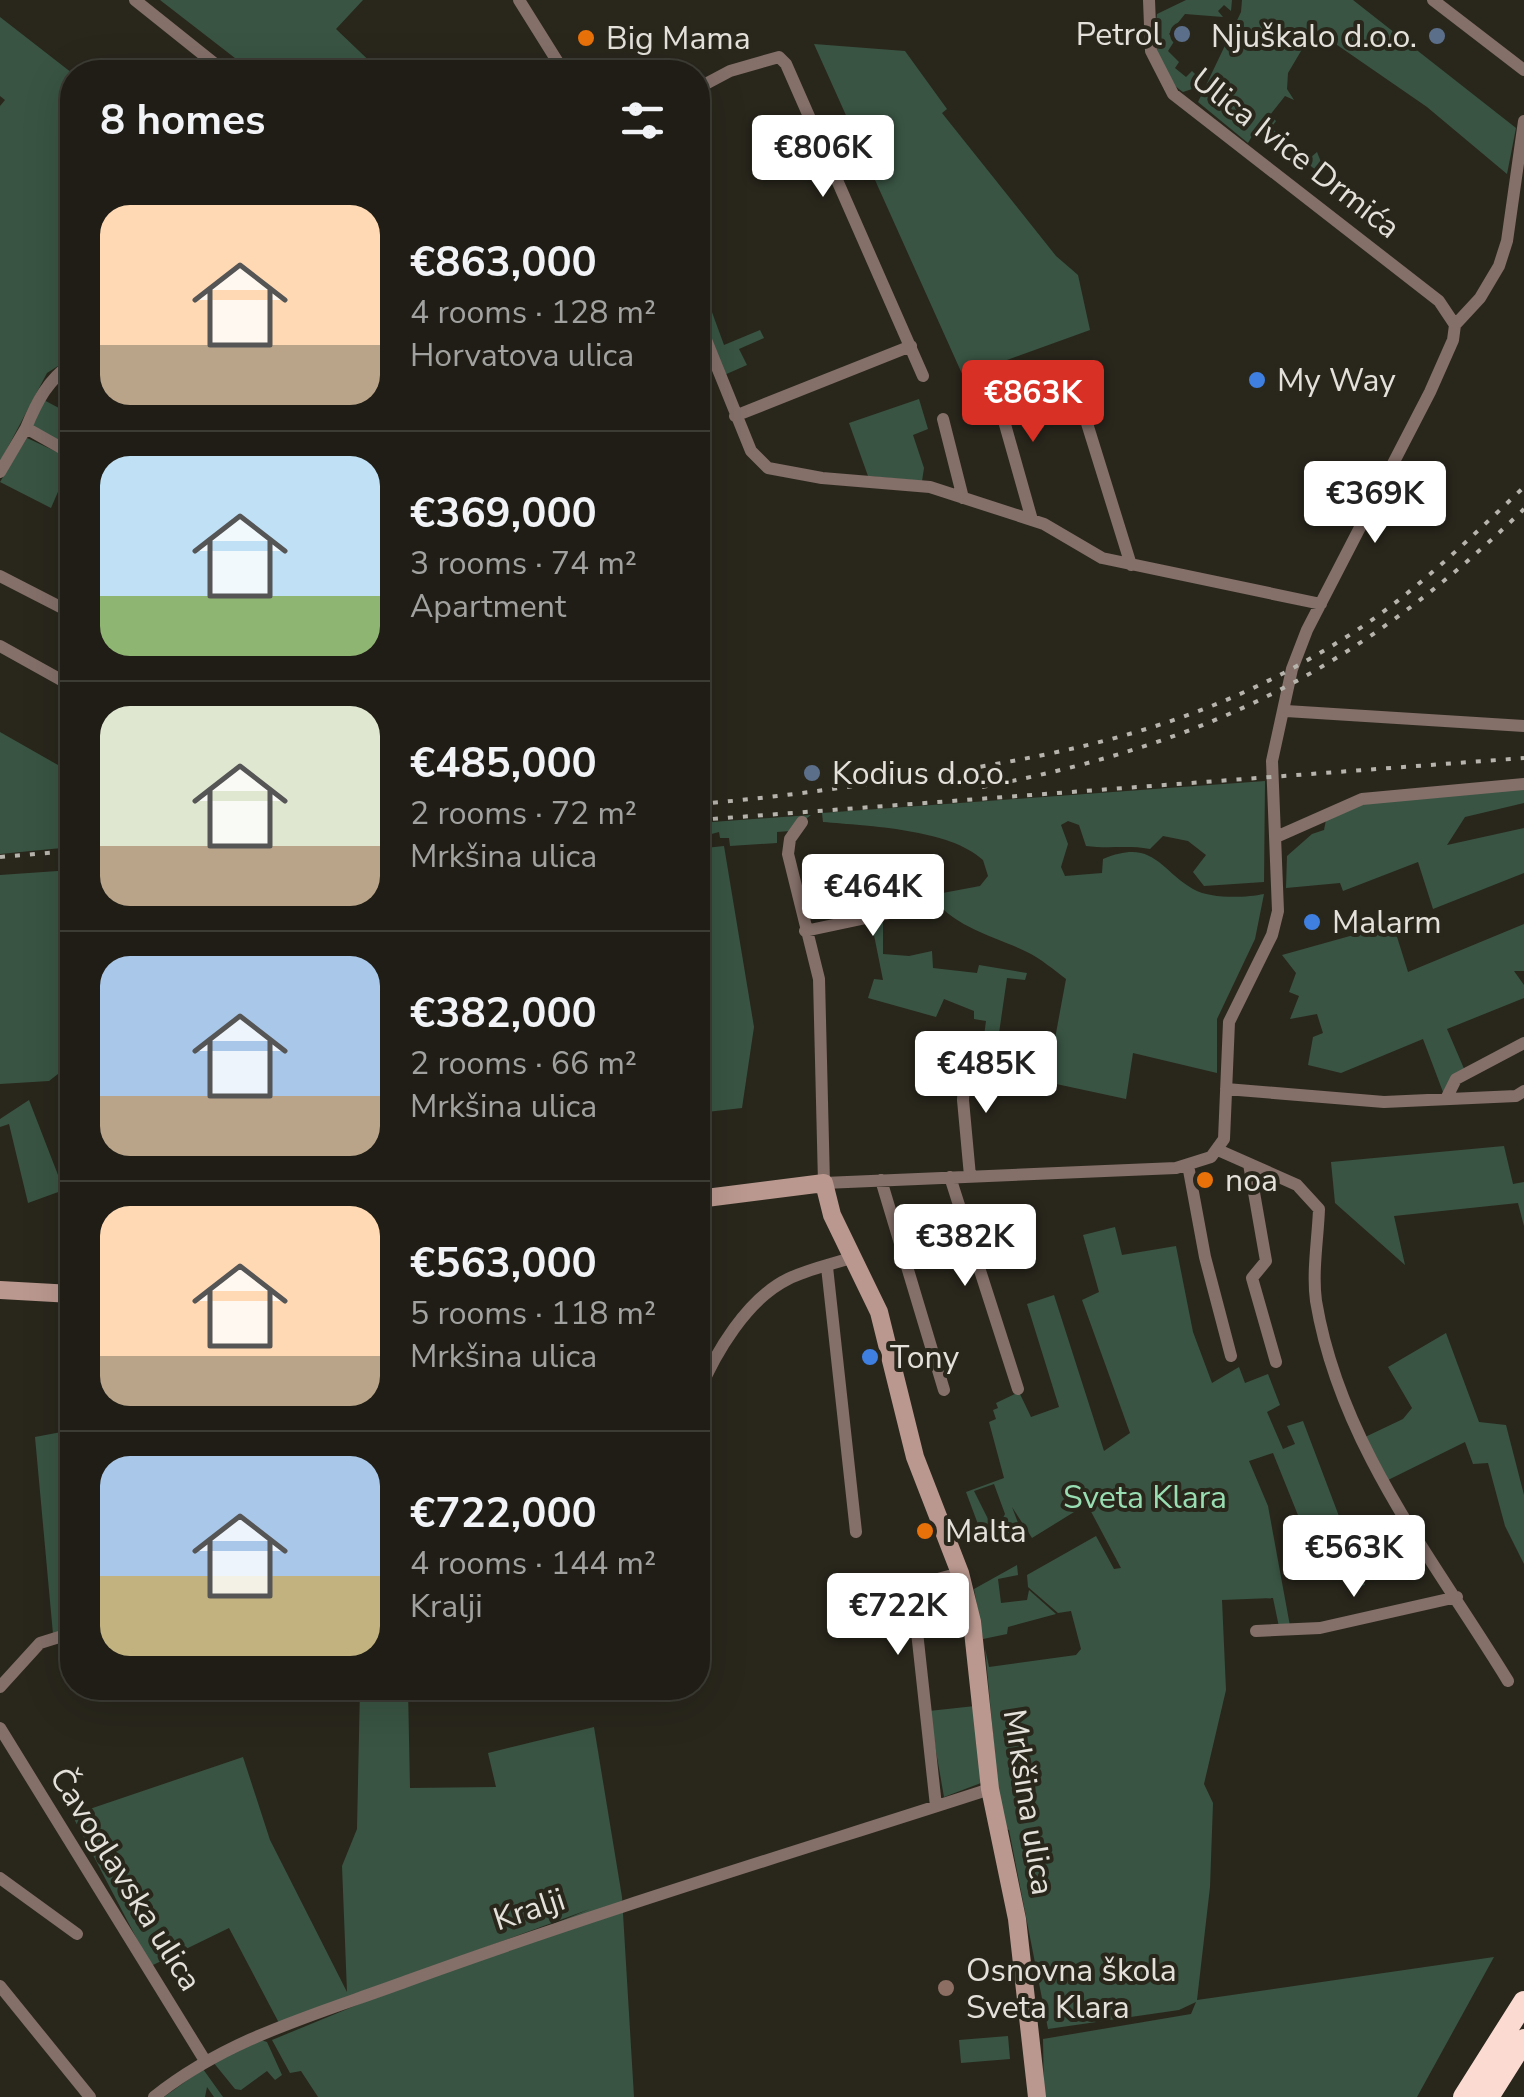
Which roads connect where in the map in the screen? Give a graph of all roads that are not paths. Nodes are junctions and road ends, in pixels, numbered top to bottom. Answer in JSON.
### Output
{"nodes":[{"id":1,"x":135,"y":0,"type":"edge"},
{"id":2,"x":518,"y":0,"type":"edge"},
{"id":3,"x":1149,"y":0,"type":"edge"},
{"id":4,"x":1433,"y":0,"type":"edge"},
{"id":5,"x":210,"y":60,"type":"edge"},
{"id":6,"x":556,"y":60,"type":"edge"},
{"id":7,"x":1524,"y":70,"type":"edge"},
{"id":8,"x":710,"y":83,"type":"edge"},
{"id":9,"x":1524,"y":120,"type":"edge"},
{"id":10,"x":1455,"y":325,"type":"junction"},
{"id":11,"x":911,"y":346,"type":"junction"},
{"id":12,"x":710,"y":351,"type":"edge"},
{"id":13,"x":60,"y":371,"type":"edge"},
{"id":14,"x":923,"y":376,"type":"dead end"},
{"id":15,"x":1072,"y":376,"type":"dead end"},
{"id":16,"x":992,"y":382,"type":"dead end"},
{"id":17,"x":735,"y":416,"type":"junction"},
{"id":18,"x":943,"y":419,"type":"dead end"},
{"id":19,"x":26,"y":428,"type":"junction"},
{"id":20,"x":60,"y":447,"type":"edge"},
{"id":21,"x":0,"y":472,"type":"edge"},
{"id":22,"x":962,"y":498,"type":"junction"},
{"id":23,"x":1032,"y":520,"type":"junction"},
{"id":24,"x":1131,"y":566,"type":"junction"},
{"id":25,"x":0,"y":576,"type":"edge"},
{"id":26,"x":1321,"y":604,"type":"junction"},
{"id":27,"x":60,"y":607,"type":"edge"},
{"id":28,"x":0,"y":646,"type":"edge"},
{"id":29,"x":60,"y":679,"type":"edge"},
{"id":30,"x":1286,"y":711,"type":"junction"},
{"id":31,"x":1524,"y":726,"type":"edge"},
{"id":32,"x":1524,"y":784,"type":"edge"},
{"id":33,"x":802,"y":822,"type":"dead end"},
{"id":34,"x":1276,"y":837,"type":"junction"},
{"id":35,"x":932,"y":904,"type":"dead end"},
{"id":36,"x":805,"y":932,"type":"junction"},
{"id":37,"x":1524,"y":1043,"type":"edge"},
{"id":38,"x":966,"y":1054,"type":"dead end"},
{"id":39,"x":1226,"y":1088,"type":"junction"},
{"id":40,"x":1524,"y":1091,"type":"edge"},
{"id":41,"x":1447,"y":1097,"type":"junction"},
{"id":42,"x":1218,"y":1150,"type":"junction"},
{"id":43,"x":1250,"y":1164,"type":"junction"},
{"id":44,"x":1188,"y":1165,"type":"junction"},
{"id":45,"x":970,"y":1176,"type":"junction"},
{"id":46,"x":950,"y":1177,"type":"junction"},
{"id":47,"x":882,"y":1180,"type":"junction"},
{"id":48,"x":824,"y":1183,"type":"junction"},
{"id":49,"x":710,"y":1197,"type":"edge"},
{"id":50,"x":854,"y":1257,"type":"junction"},
{"id":51,"x":827,"y":1266,"type":"junction"},
{"id":52,"x":0,"y":1290,"type":"edge"},
{"id":53,"x":60,"y":1293,"type":"edge"},
{"id":54,"x":1231,"y":1356,"type":"dead end"},
{"id":55,"x":1276,"y":1362,"type":"dead end"},
{"id":56,"x":710,"y":1374,"type":"edge"},
{"id":57,"x":1018,"y":1389,"type":"dead end"},
{"id":58,"x":944,"y":1390,"type":"dead end"},
{"id":59,"x":856,"y":1532,"type":"dead end"},
{"id":60,"x":960,"y":1573,"type":"junction"},
{"id":61,"x":1456,"y":1597,"type":"junction"},
{"id":62,"x":1256,"y":1631,"type":"dead end"},
{"id":63,"x":60,"y":1637,"type":"edge"},
{"id":64,"x":1508,"y":1681,"type":"dead end"},
{"id":65,"x":0,"y":1688,"type":"edge"},
{"id":66,"x":0,"y":1728,"type":"edge"},
{"id":67,"x":990,"y":1788,"type":"junction"},
{"id":68,"x":936,"y":1806,"type":"junction"},
{"id":69,"x":0,"y":1878,"type":"edge"},
{"id":70,"x":77,"y":1934,"type":"dead end"},
{"id":71,"x":0,"y":1986,"type":"edge"},
{"id":72,"x":1524,"y":2002,"type":"edge"},
{"id":73,"x":1524,"y":2040,"type":"edge"},
{"id":74,"x":204,"y":2059,"type":"junction"},
{"id":75,"x":90,"y":2097,"type":"edge"},
{"id":76,"x":154,"y":2097,"type":"edge"},
{"id":77,"x":1037,"y":2097,"type":"edge"},
{"id":78,"x":1464,"y":2097,"type":"edge"},
{"id":79,"x":1488,"y":2097,"type":"edge"}],
"edges":[{"from":1,"to":5,"type":"street"},
{"from":2,"to":6,"type":"street"},
{"from":3,"to":10,"type":"street","name":"Ulica Ivice Drmića"},
{"from":4,"to":7,"type":"street"},
{"from":8,"to":11,"type":"street"},
{"from":9,"to":10,"type":"street"},
{"from":10,"to":26,"type":"street"},
{"from":11,"to":14,"type":"street"},
{"from":11,"to":17,"type":"street"},
{"from":12,"to":17,"type":"street"},
{"from":13,"to":19,"type":"street"},
{"from":15,"to":24,"type":"street"},
{"from":16,"to":23,"type":"street"},
{"from":17,"to":22,"type":"street"},
{"from":18,"to":22,"type":"street"},
{"from":19,"to":20,"type":"street"},
{"from":19,"to":21,"type":"street"},
{"from":22,"to":23,"type":"street"},
{"from":23,"to":24,"type":"street"},
{"from":24,"to":26,"type":"street"},
{"from":25,"to":27,"type":"street"},
{"from":26,"to":30,"type":"street"},
{"from":28,"to":29,"type":"street"},
{"from":30,"to":31,"type":"street"},
{"from":30,"to":34,"type":"street"},
{"from":32,"to":34,"type":"street"},
{"from":33,"to":36,"type":"street","name":"Mrkšina ulica"},
{"from":34,"to":39,"type":"street"},
{"from":35,"to":36,"type":"street"},
{"from":36,"to":48,"type":"street","name":"Mrkšina ulica"},
{"from":37,"to":41,"type":"street"},
{"from":38,"to":45,"type":"street"},
{"from":39,"to":41,"type":"street"},
{"from":39,"to":42,"type":"street"},
{"from":40,"to":41,"type":"street"},
{"from":42,"to":43,"type":"street"},
{"from":42,"to":44,"type":"street"},
{"from":43,"to":55,"type":"street"},
{"from":43,"to":61,"type":"street"},
{"from":44,"to":45,"type":"street"},
{"from":44,"to":54,"type":"street"},
{"from":45,"to":46,"type":"street"},
{"from":46,"to":47,"type":"street"},
{"from":46,"to":57,"type":"street"},
{"from":47,"to":48,"type":"street"},
{"from":47,"to":58,"type":"street"},
{"from":48,"to":49,"type":"street"},
{"from":48,"to":50,"type":"street","name":"Mrkšina ulica"},
{"from":50,"to":51,"type":"street"},
{"from":50,"to":60,"type":"street","name":"Mrkšina ulica"},
{"from":51,"to":56,"type":"street"},
{"from":51,"to":59,"type":"street"},
{"from":52,"to":53,"type":"street"},
{"from":60,"to":67,"type":"street","name":"Mrkšina ulica"},
{"from":60,"to":68,"type":"street"},
{"from":61,"to":62,"type":"street"},
{"from":61,"to":64,"type":"street"},
{"from":63,"to":65,"type":"street"},
{"from":66,"to":74,"type":"street","name":"Čavoglavska ulica"},
{"from":67,"to":68,"type":"street","name":"Kralji"},
{"from":67,"to":77,"type":"street","name":"Mrkšina ulica"},
{"from":68,"to":74,"type":"street","name":"Kralji"},
{"from":69,"to":70,"type":"street"},
{"from":71,"to":75,"type":"street"},
{"from":72,"to":78,"type":"highway"},
{"from":73,"to":79,"type":"highway"},
{"from":74,"to":76,"type":"street","name":"Kralji"}]}
